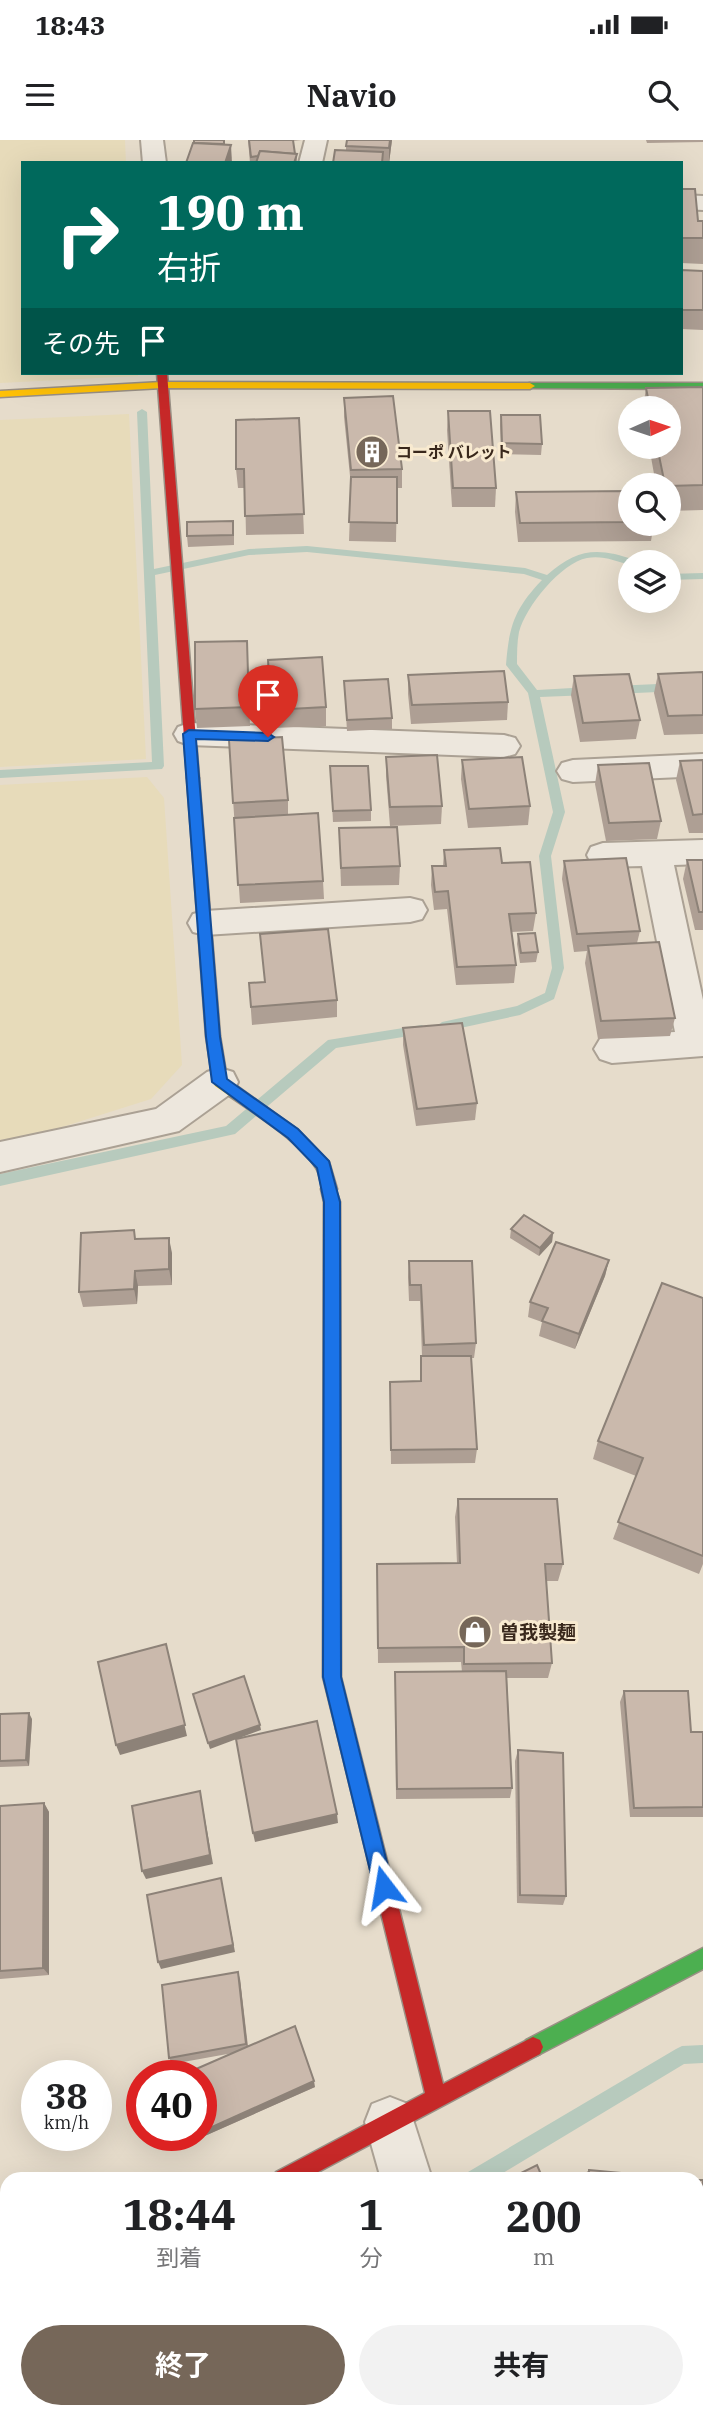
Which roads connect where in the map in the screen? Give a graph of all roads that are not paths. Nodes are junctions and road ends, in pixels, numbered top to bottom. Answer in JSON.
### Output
{"nodes":[{"id":1,"x":152,"y":140,"type":"edge"},
{"id":2,"x":316,"y":140,"type":"edge"},
{"id":3,"x":155,"y":161,"type":"edge"},
{"id":4,"x":311,"y":161,"type":"edge"},
{"id":5,"x":683,"y":202,"type":"edge"},
{"id":6,"x":703,"y":204,"type":"edge"},
{"id":7,"x":162,"y":379,"type":"edge"},
{"id":8,"x":525,"y":379,"type":"edge"},
{"id":9,"x":703,"y":386,"type":"edge"},
{"id":10,"x":0,"y":394,"type":"edge"},
{"id":11,"x":189,"y":734,"type":"junction"},
{"id":12,"x":504,"y":746,"type":"dead end"},
{"id":13,"x":703,"y":765,"type":"edge"},
{"id":14,"x":573,"y":771,"type":"dead end"},
{"id":15,"x":703,"y":852,"type":"edge"},
{"id":16,"x":603,"y":855,"type":"dead end"},
{"id":17,"x":656,"y":855,"type":"junction"},
{"id":18,"x":410,"y":910,"type":"dead end"},
{"id":19,"x":205,"y":923,"type":"junction"},
{"id":20,"x":612,"y":1049,"type":"dead end"},
{"id":21,"x":228,"y":1089,"type":"junction"},
{"id":22,"x":0,"y":1157,"type":"edge"},
{"id":23,"x":703,"y":1958,"type":"edge"},
{"id":24,"x":436,"y":2097,"type":"junction"},
{"id":25,"x":390,"y":2122,"type":"junction"},
{"id":26,"x":296,"y":2172,"type":"edge"},
{"id":27,"x":405,"y":2172,"type":"edge"}],
"edges":[{"from":1,"to":3,"type":"street"},
{"from":2,"to":4,"type":"street"},
{"from":5,"to":6,"type":"street"},
{"from":7,"to":8,"type":"street"},
{"from":7,"to":10,"type":"street"},
{"from":7,"to":11,"type":"street"},
{"from":8,"to":9,"type":"street"},
{"from":11,"to":12,"type":"street"},
{"from":11,"to":19,"type":"street"},
{"from":13,"to":14,"type":"street"},
{"from":15,"to":17,"type":"street"},
{"from":16,"to":17,"type":"street"},
{"from":17,"to":20,"type":"street"},
{"from":18,"to":19,"type":"street"},
{"from":19,"to":21,"type":"street"},
{"from":21,"to":22,"type":"street"},
{"from":21,"to":24,"type":"street"},
{"from":23,"to":24,"type":"street"},
{"from":24,"to":25,"type":"street"},
{"from":25,"to":26,"type":"street"},
{"from":25,"to":27,"type":"street"}]}
